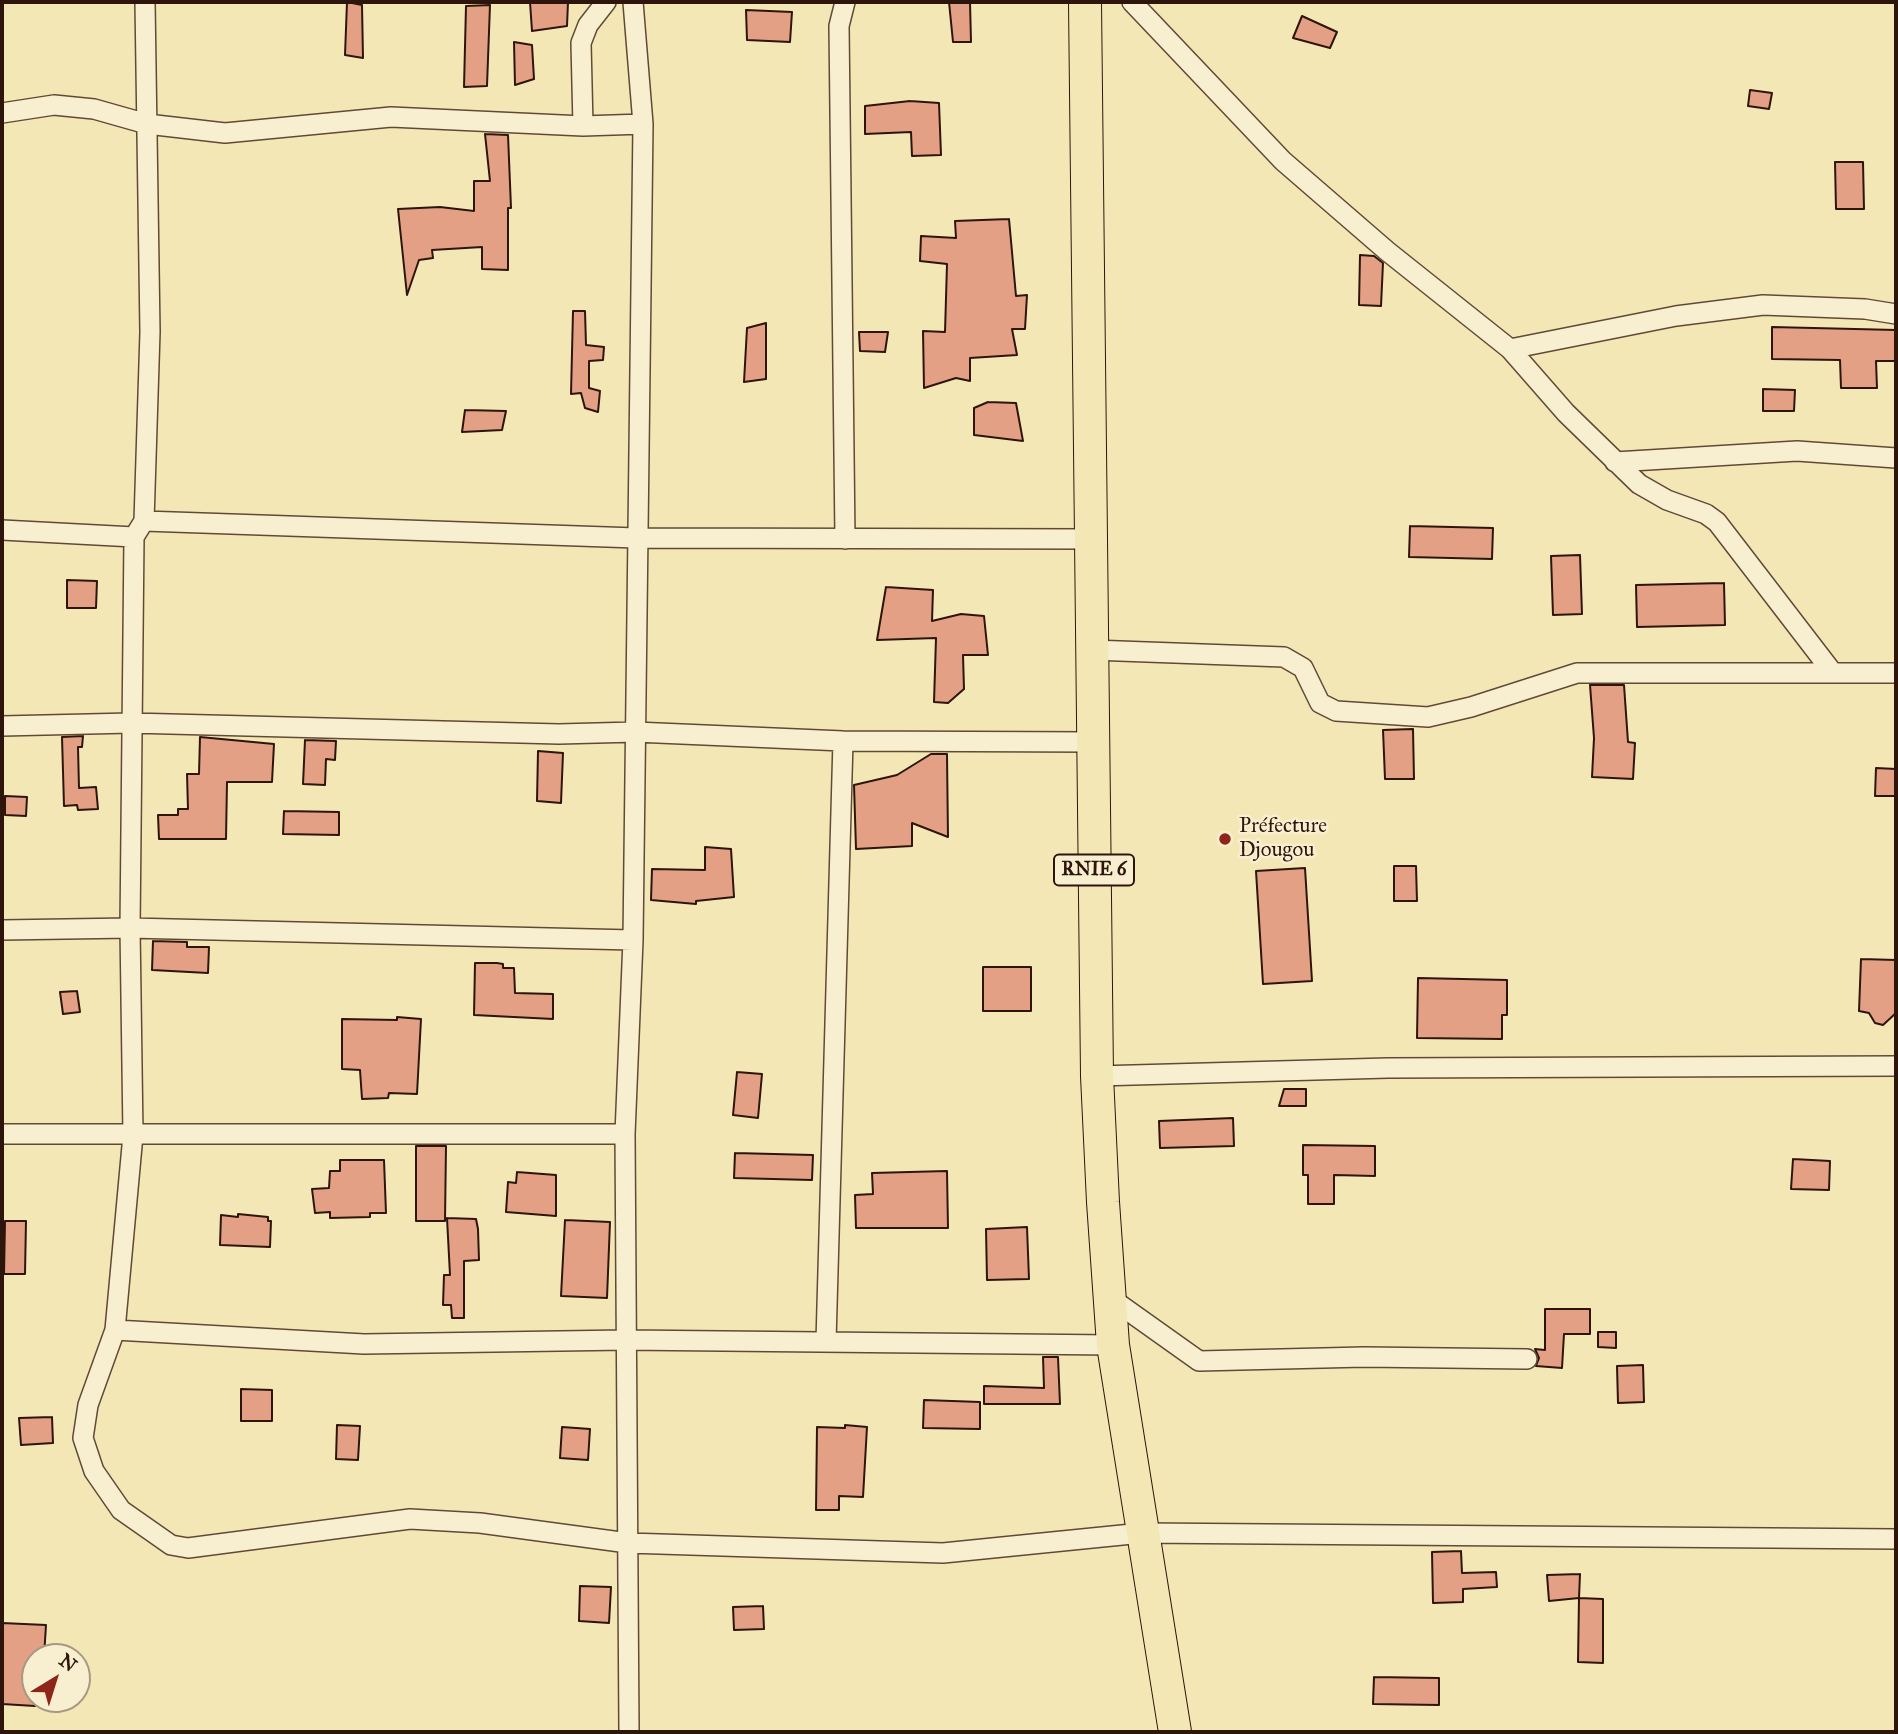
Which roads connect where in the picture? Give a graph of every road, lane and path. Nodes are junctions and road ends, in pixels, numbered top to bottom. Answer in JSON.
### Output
{"nodes":[{"id":1,"x":145,"y":2,"type":"edge"},
{"id":2,"x":606,"y":2,"type":"edge"},
{"id":3,"x":633,"y":2,"type":"edge"},
{"id":4,"x":845,"y":2,"type":"edge"},
{"id":5,"x":1085,"y":2,"type":"edge"},
{"id":6,"x":1132,"y":2,"type":"edge"},
{"id":7,"x":2,"y":113,"type":"edge"},
{"id":8,"x":146,"y":124,"type":"junction"},
{"id":9,"x":643,"y":124,"type":"junction"},
{"id":10,"x":583,"y":126,"type":"junction"},
{"id":11,"x":1896,"y":314,"type":"edge"},
{"id":12,"x":1510,"y":349,"type":"junction"},
{"id":13,"x":1896,"y":458,"type":"edge"},
{"id":14,"x":1615,"y":462,"type":"junction"},
{"id":15,"x":139,"y":529,"type":"junction"},
{"id":16,"x":2,"y":530,"type":"edge"},
{"id":17,"x":636,"y":538,"type":"junction"},
{"id":18,"x":845,"y":539,"type":"junction"},
{"id":19,"x":1090,"y":539,"type":"junction"},
{"id":20,"x":1092,"y":650,"type":"junction"},
{"id":21,"x":1833,"y":673,"type":"junction"},
{"id":22,"x":1896,"y":673,"type":"edge"},
{"id":23,"x":131,"y":723,"type":"junction"},
{"id":24,"x":2,"y":726,"type":"edge"},
{"id":25,"x":635,"y":732,"type":"junction"},
{"id":26,"x":843,"y":741,"type":"junction"},
{"id":27,"x":1093,"y":742,"type":"junction"},
{"id":28,"x":130,"y":928,"type":"junction"},
{"id":29,"x":2,"y":930,"type":"edge"},
{"id":30,"x":633,"y":940,"type":"junction"},
{"id":31,"x":1896,"y":1066,"type":"edge"},
{"id":32,"x":1097,"y":1076,"type":"junction"},
{"id":33,"x":2,"y":1134,"type":"edge"},
{"id":34,"x":625,"y":1134,"type":"junction"},
{"id":35,"x":133,"y":1135,"type":"junction"},
{"id":36,"x":1109,"y":1297,"type":"junction"},
{"id":37,"x":115,"y":1330,"type":"junction"},
{"id":38,"x":625,"y":1340,"type":"junction"},
{"id":39,"x":826,"y":1341,"type":"junction"},
{"id":40,"x":1113,"y":1345,"type":"junction"},
{"id":41,"x":1527,"y":1359,"type":"dead end"},
{"id":42,"x":1142,"y":1533,"type":"junction"},
{"id":43,"x":1896,"y":1539,"type":"edge"},
{"id":44,"x":628,"y":1543,"type":"junction"},
{"id":45,"x":629,"y":1732,"type":"edge"},
{"id":46,"x":1175,"y":1732,"type":"edge"}],
"edges":[{"from":1,"to":8,"type":"street"},
{"from":2,"to":10,"type":"street"},
{"from":3,"to":9,"type":"street"},
{"from":4,"to":18,"type":"street"},
{"from":5,"to":19,"type":"main road","number":"RNIE 6"},
{"from":6,"to":12,"type":"street"},
{"from":7,"to":8,"type":"street"},
{"from":8,"to":10,"type":"street"},
{"from":8,"to":15,"type":"street"},
{"from":9,"to":10,"type":"street"},
{"from":9,"to":17,"type":"street"},
{"from":11,"to":12,"type":"street"},
{"from":12,"to":14,"type":"street"},
{"from":13,"to":14,"type":"street"},
{"from":14,"to":21,"type":"street"},
{"from":15,"to":16,"type":"street"},
{"from":15,"to":17,"type":"street"},
{"from":15,"to":23,"type":"street"},
{"from":17,"to":18,"type":"street"},
{"from":17,"to":25,"type":"street"},
{"from":18,"to":19,"type":"street"},
{"from":19,"to":20,"type":"main road","number":"RNIE 6"},
{"from":20,"to":21,"type":"street"},
{"from":20,"to":27,"type":"main road","number":"RNIE 6"},
{"from":21,"to":22,"type":"street"},
{"from":23,"to":24,"type":"street"},
{"from":23,"to":25,"type":"street"},
{"from":23,"to":28,"type":"street"},
{"from":25,"to":26,"type":"street"},
{"from":25,"to":30,"type":"street"},
{"from":26,"to":27,"type":"street"},
{"from":26,"to":39,"type":"street"},
{"from":27,"to":32,"type":"main road","number":"RNIE 6"},
{"from":28,"to":29,"type":"street"},
{"from":28,"to":30,"type":"street"},
{"from":28,"to":35,"type":"street"},
{"from":30,"to":34,"type":"street"},
{"from":31,"to":32,"type":"street"},
{"from":32,"to":36,"type":"main road","number":"RNIE 6"},
{"from":33,"to":35,"type":"street"},
{"from":34,"to":35,"type":"street"},
{"from":34,"to":38,"type":"street"},
{"from":35,"to":37,"type":"street"},
{"from":36,"to":40,"type":"main road","number":"RNIE 6"},
{"from":36,"to":41,"type":"street"},
{"from":37,"to":38,"type":"street"},
{"from":37,"to":44,"type":"street"},
{"from":38,"to":39,"type":"street"},
{"from":38,"to":44,"type":"street"},
{"from":39,"to":40,"type":"street"},
{"from":40,"to":42,"type":"main road","number":"RNIE 6"},
{"from":42,"to":43,"type":"street"},
{"from":42,"to":44,"type":"street"},
{"from":42,"to":46,"type":"main road","number":"RNIE 6"},
{"from":44,"to":45,"type":"street"}]}
